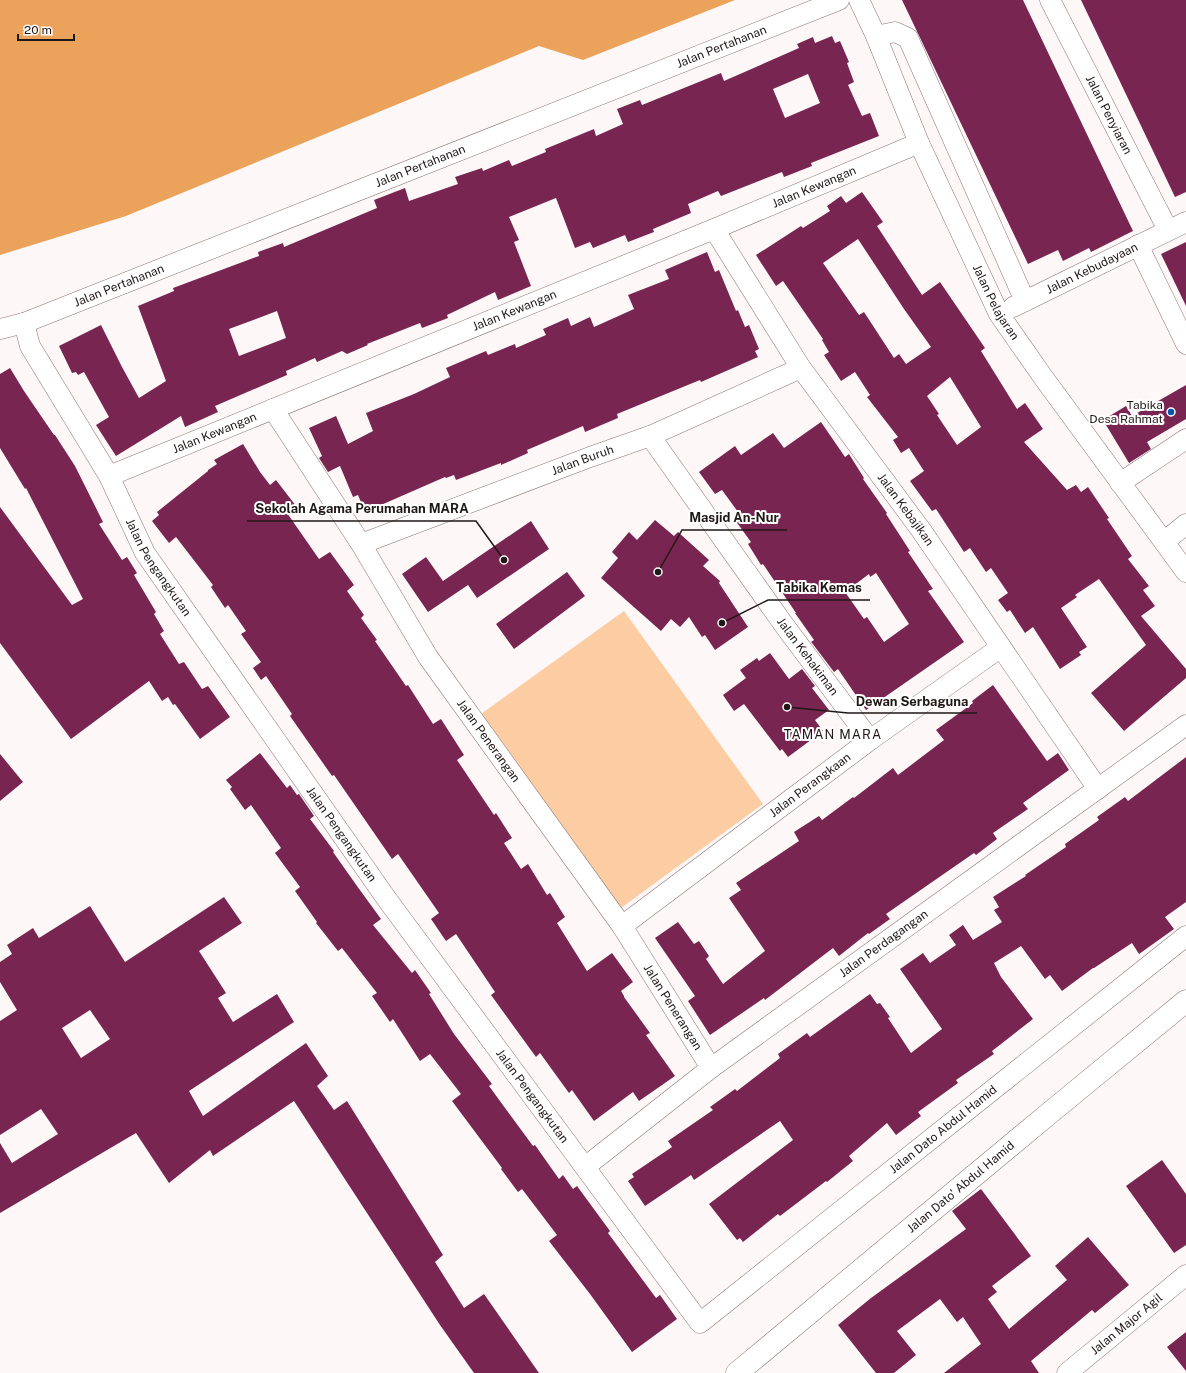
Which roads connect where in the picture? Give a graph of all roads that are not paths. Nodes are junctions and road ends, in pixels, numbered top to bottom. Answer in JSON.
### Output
{"nodes":[{"id":1,"x":839,"y":0,"type":"edge"},
{"id":2,"x":859,"y":0,"type":"edge"},
{"id":3,"x":1050,"y":0,"type":"edge"},
{"id":4,"x":876,"y":36,"type":"junction"},
{"id":5,"x":919,"y":143,"type":"junction"},
{"id":6,"x":1186,"y":222,"type":"edge"},
{"id":7,"x":714,"y":229,"type":"junction"},
{"id":8,"x":1168,"y":230,"type":"junction"},
{"id":9,"x":1138,"y":245,"type":"junction"},
{"id":10,"x":1025,"y":302,"type":"junction"},
{"id":11,"x":999,"y":314,"type":"junction"},
{"id":12,"x":24,"y":322,"type":"junction"},
{"id":13,"x":0,"y":329,"type":"edge"},
{"id":14,"x":1186,"y":344,"type":"edge"},
{"id":15,"x":801,"y":368,"type":"junction"},
{"id":16,"x":273,"y":409,"type":"junction"},
{"id":17,"x":650,"y":436,"type":"junction"},
{"id":18,"x":1186,"y":439,"type":"edge"},
{"id":19,"x":109,"y":476,"type":"junction"},
{"id":20,"x":1120,"y":483,"type":"junction"},
{"id":21,"x":1186,"y":524,"type":"edge"},
{"id":22,"x":1164,"y":542,"type":"junction"},
{"id":23,"x":361,"y":544,"type":"junction"},
{"id":24,"x":1186,"y":572,"type":"edge"},
{"id":25,"x":1002,"y":647,"type":"junction"},
{"id":26,"x":1186,"y":725,"type":"edge"},
{"id":27,"x":870,"y":740,"type":"junction"},
{"id":28,"x":1098,"y":789,"type":"junction"},
{"id":29,"x":622,"y":926,"type":"junction"},
{"id":30,"x":1186,"y":936,"type":"edge"},
{"id":31,"x":1186,"y":1002,"type":"edge"},
{"id":32,"x":711,"y":1068,"type":"junction"},
{"id":33,"x":585,"y":1166,"type":"junction"},
{"id":34,"x":1184,"y":1282,"type":"edge"},
{"id":35,"x":700,"y":1322,"type":"joint"},
{"id":36,"x":737,"y":1373,"type":"edge"},
{"id":37,"x":1067,"y":1373,"type":"edge"}],
"edges":[{"from":1,"to":12,"type":"street","name":"Jalan Pertahanan"},
{"from":2,"to":4,"type":"street","name":"Jalan Pelajaran"},
{"from":3,"to":8,"type":"street","name":"Jalan Penyiaran"},
{"from":4,"to":5,"type":"street","name":"Jalan Pelajaran"},
{"from":4,"to":10,"type":"street"},
{"from":5,"to":7,"type":"street","name":"Jalan Kewangan"},
{"from":5,"to":11,"type":"street","name":"Jalan Pelajaran"},
{"from":6,"to":8,"type":"street","name":"Jalan Kebudayaan"},
{"from":7,"to":15,"type":"street","name":"Jalan Kebajikan"},
{"from":7,"to":16,"type":"street","name":"Jalan Kewangan"},
{"from":8,"to":9,"type":"street","name":"Jalan Kebudayaan"},
{"from":9,"to":10,"type":"street","name":"Jalan Kebudayaan"},
{"from":9,"to":14,"type":"street"},
{"from":10,"to":11,"type":"street","name":"Jalan Kebudayaan"},
{"from":11,"to":20,"type":"street","name":"Jalan Pelajaran"},
{"from":12,"to":13,"type":"street","name":"Jalan Pertahanan"},
{"from":12,"to":19,"type":"street","name":"Jalan Pengangkutan"},
{"from":15,"to":17,"type":"street","name":"Jalan Buruh"},
{"from":15,"to":25,"type":"street","name":"Jalan Kebajikan"},
{"from":16,"to":19,"type":"street","name":"Jalan Kewangan"},
{"from":16,"to":23,"type":"street","name":"Jalan Penerangan"},
{"from":17,"to":23,"type":"street","name":"Jalan Buruh"},
{"from":17,"to":27,"type":"street","name":"Jalan Kehakiman"},
{"from":18,"to":20,"type":"street"},
{"from":19,"to":33,"type":"street","name":"Jalan Pengangkutan"},
{"from":20,"to":22,"type":"street","name":"Jalan Pelajaran"},
{"from":21,"to":22,"type":"street"},
{"from":22,"to":24,"type":"street","name":"Jalan Pelajaran"},
{"from":23,"to":29,"type":"street","name":"Jalan Penerangan"},
{"from":25,"to":27,"type":"street","name":"Jalan Perangkaan"},
{"from":25,"to":28,"type":"street","name":"Jalan Kebajikan"},
{"from":26,"to":28,"type":"street","name":"Jalan Perdagangan"},
{"from":27,"to":29,"type":"street","name":"Jalan Perangkaan"},
{"from":28,"to":32,"type":"street","name":"Jalan Perdagangan"},
{"from":29,"to":32,"type":"street","name":"Jalan Penerangan"},
{"from":30,"to":35,"type":"street","name":"Jalan Dato Abdul Hamid"},
{"from":31,"to":36,"type":"street","name":"Jalan Dato' Abdul Hamid"},
{"from":32,"to":33,"type":"street","name":"Jalan Perdagangan"},
{"from":33,"to":35,"type":"street","name":"Jalan Pengangkutan"},
{"from":34,"to":37,"type":"street","name":"Jalan Major Agil"}]}
